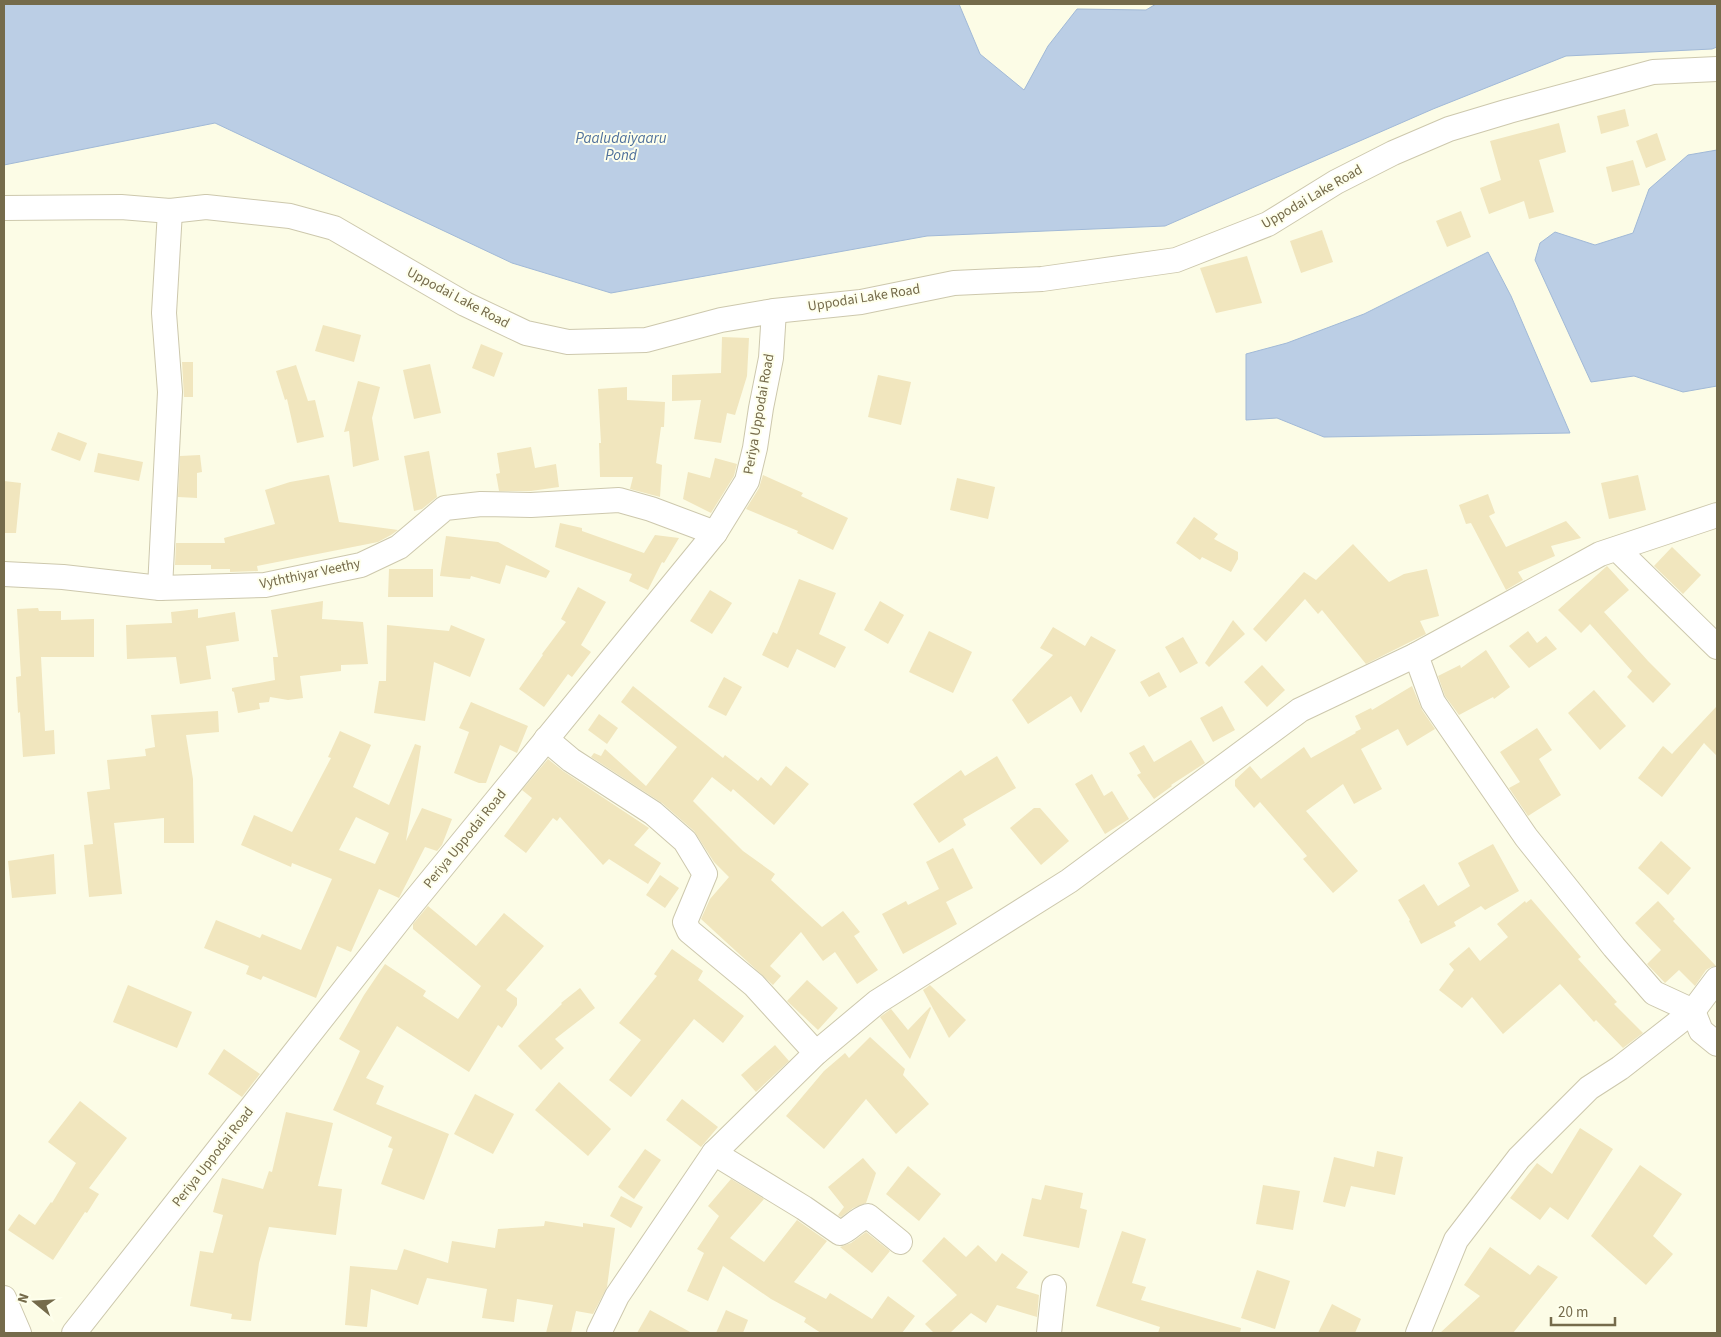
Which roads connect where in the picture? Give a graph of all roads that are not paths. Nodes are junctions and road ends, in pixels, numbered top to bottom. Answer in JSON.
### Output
{"nodes":[{"id":1,"x":1717,"y":69,"type":"edge"},
{"id":2,"x":4,"y":208,"type":"edge"},
{"id":3,"x":170,"y":211,"type":"junction"},
{"id":4,"x":774,"y":311,"type":"junction"},
{"id":5,"x":1717,"y":515,"type":"edge"},
{"id":6,"x":715,"y":533,"type":"junction"},
{"id":7,"x":1617,"y":549,"type":"junction"},
{"id":8,"x":4,"y":574,"type":"edge"},
{"id":9,"x":160,"y":588,"type":"junction"},
{"id":10,"x":1717,"y":647,"type":"edge"},
{"id":11,"x":1416,"y":655,"type":"junction"},
{"id":12,"x":546,"y":739,"type":"junction"},
{"id":13,"x":1717,"y":980,"type":"edge"},
{"id":14,"x":1693,"y":1011,"type":"junction"},
{"id":15,"x":1717,"y":1044,"type":"edge"},
{"id":16,"x":816,"y":1054,"type":"junction"},
{"id":17,"x":714,"y":1153,"type":"junction"},
{"id":18,"x":900,"y":1242,"type":"dead end"},
{"id":19,"x":1054,"y":1287,"type":"dead end"},
{"id":20,"x":4,"y":1298,"type":"edge"},
{"id":21,"x":19,"y":1333,"type":"edge"},
{"id":22,"x":74,"y":1333,"type":"edge"},
{"id":23,"x":598,"y":1333,"type":"edge"},
{"id":24,"x":1049,"y":1333,"type":"edge"},
{"id":25,"x":1418,"y":1333,"type":"edge"}],
"edges":[{"from":1,"to":4,"type":"street","name":"Uppodai Lake Road"},
{"from":2,"to":3,"type":"street","name":"Uppodai Lake Road"},
{"from":3,"to":4,"type":"street","name":"Uppodai Lake Road"},
{"from":3,"to":9,"type":"street"},
{"from":4,"to":6,"type":"street","name":"Periya Uppodai Road"},
{"from":5,"to":7,"type":"street"},
{"from":6,"to":9,"type":"street","name":"Vyththiyar Veethy"},
{"from":6,"to":12,"type":"street","name":"Periya Uppodai Road"},
{"from":7,"to":10,"type":"street"},
{"from":7,"to":11,"type":"street"},
{"from":8,"to":9,"type":"street","name":"Vyththiyar Veethy"},
{"from":11,"to":14,"type":"street"},
{"from":11,"to":16,"type":"street"},
{"from":12,"to":16,"type":"street"},
{"from":12,"to":22,"type":"street","name":"Periya Uppodai Road"},
{"from":13,"to":14,"type":"street"},
{"from":14,"to":15,"type":"street"},
{"from":14,"to":25,"type":"street"},
{"from":16,"to":17,"type":"street"},
{"from":17,"to":18,"type":"street"},
{"from":17,"to":23,"type":"street"},
{"from":19,"to":24,"type":"street"},
{"from":20,"to":21,"type":"street"}]}
